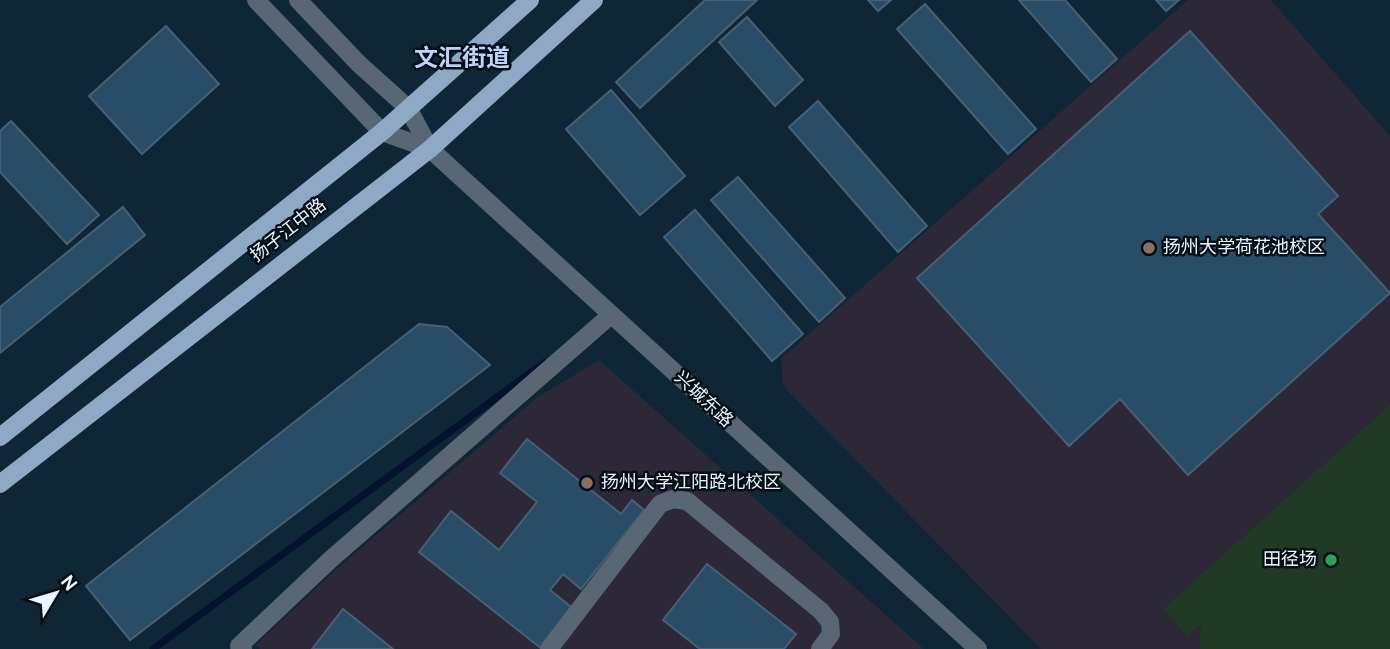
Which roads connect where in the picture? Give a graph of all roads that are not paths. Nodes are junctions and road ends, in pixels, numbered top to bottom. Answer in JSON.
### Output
{"nodes":[{"id":1,"x":256,"y":0,"type":"edge"},
{"id":2,"x":298,"y":0,"type":"edge"},
{"id":3,"x":530,"y":0,"type":"edge"},
{"id":4,"x":594,"y":0,"type":"edge"},
{"id":5,"x":408,"y":108,"type":"junction"},
{"id":6,"x":382,"y":132,"type":"junction"},
{"id":7,"x":429,"y":149,"type":"junction"},
{"id":8,"x":611,"y":315,"type":"junction"},
{"id":9,"x":0,"y":437,"type":"edge"},
{"id":10,"x":0,"y":484,"type":"edge"},
{"id":11,"x":243,"y":649,"type":"edge"},
{"id":12,"x":549,"y":649,"type":"edge"},
{"id":13,"x":820,"y":649,"type":"edge"},
{"id":14,"x":978,"y":649,"type":"edge"}],
"edges":[{"from":1,"to":6,"type":"street","name":"兴城东路"},
{"from":2,"to":5,"type":"street","name":"兴城东路"},
{"from":3,"to":5,"type":"main road","name":"扬子江中路"},
{"from":4,"to":7,"type":"main road","name":"扬子江中路"},
{"from":5,"to":6,"type":"main road","name":"扬子江中路"},
{"from":5,"to":7,"type":"street","name":"兴城东路"},
{"from":6,"to":7,"type":"street","name":"兴城东路"},
{"from":6,"to":9,"type":"main road","name":"扬子江中路"},
{"from":7,"to":8,"type":"street","name":"兴城东路"},
{"from":7,"to":10,"type":"main road","name":"扬子江中路"},
{"from":8,"to":11,"type":"street"},
{"from":8,"to":14,"type":"street","name":"兴城东路"},
{"from":12,"to":13,"type":"street"}]}
